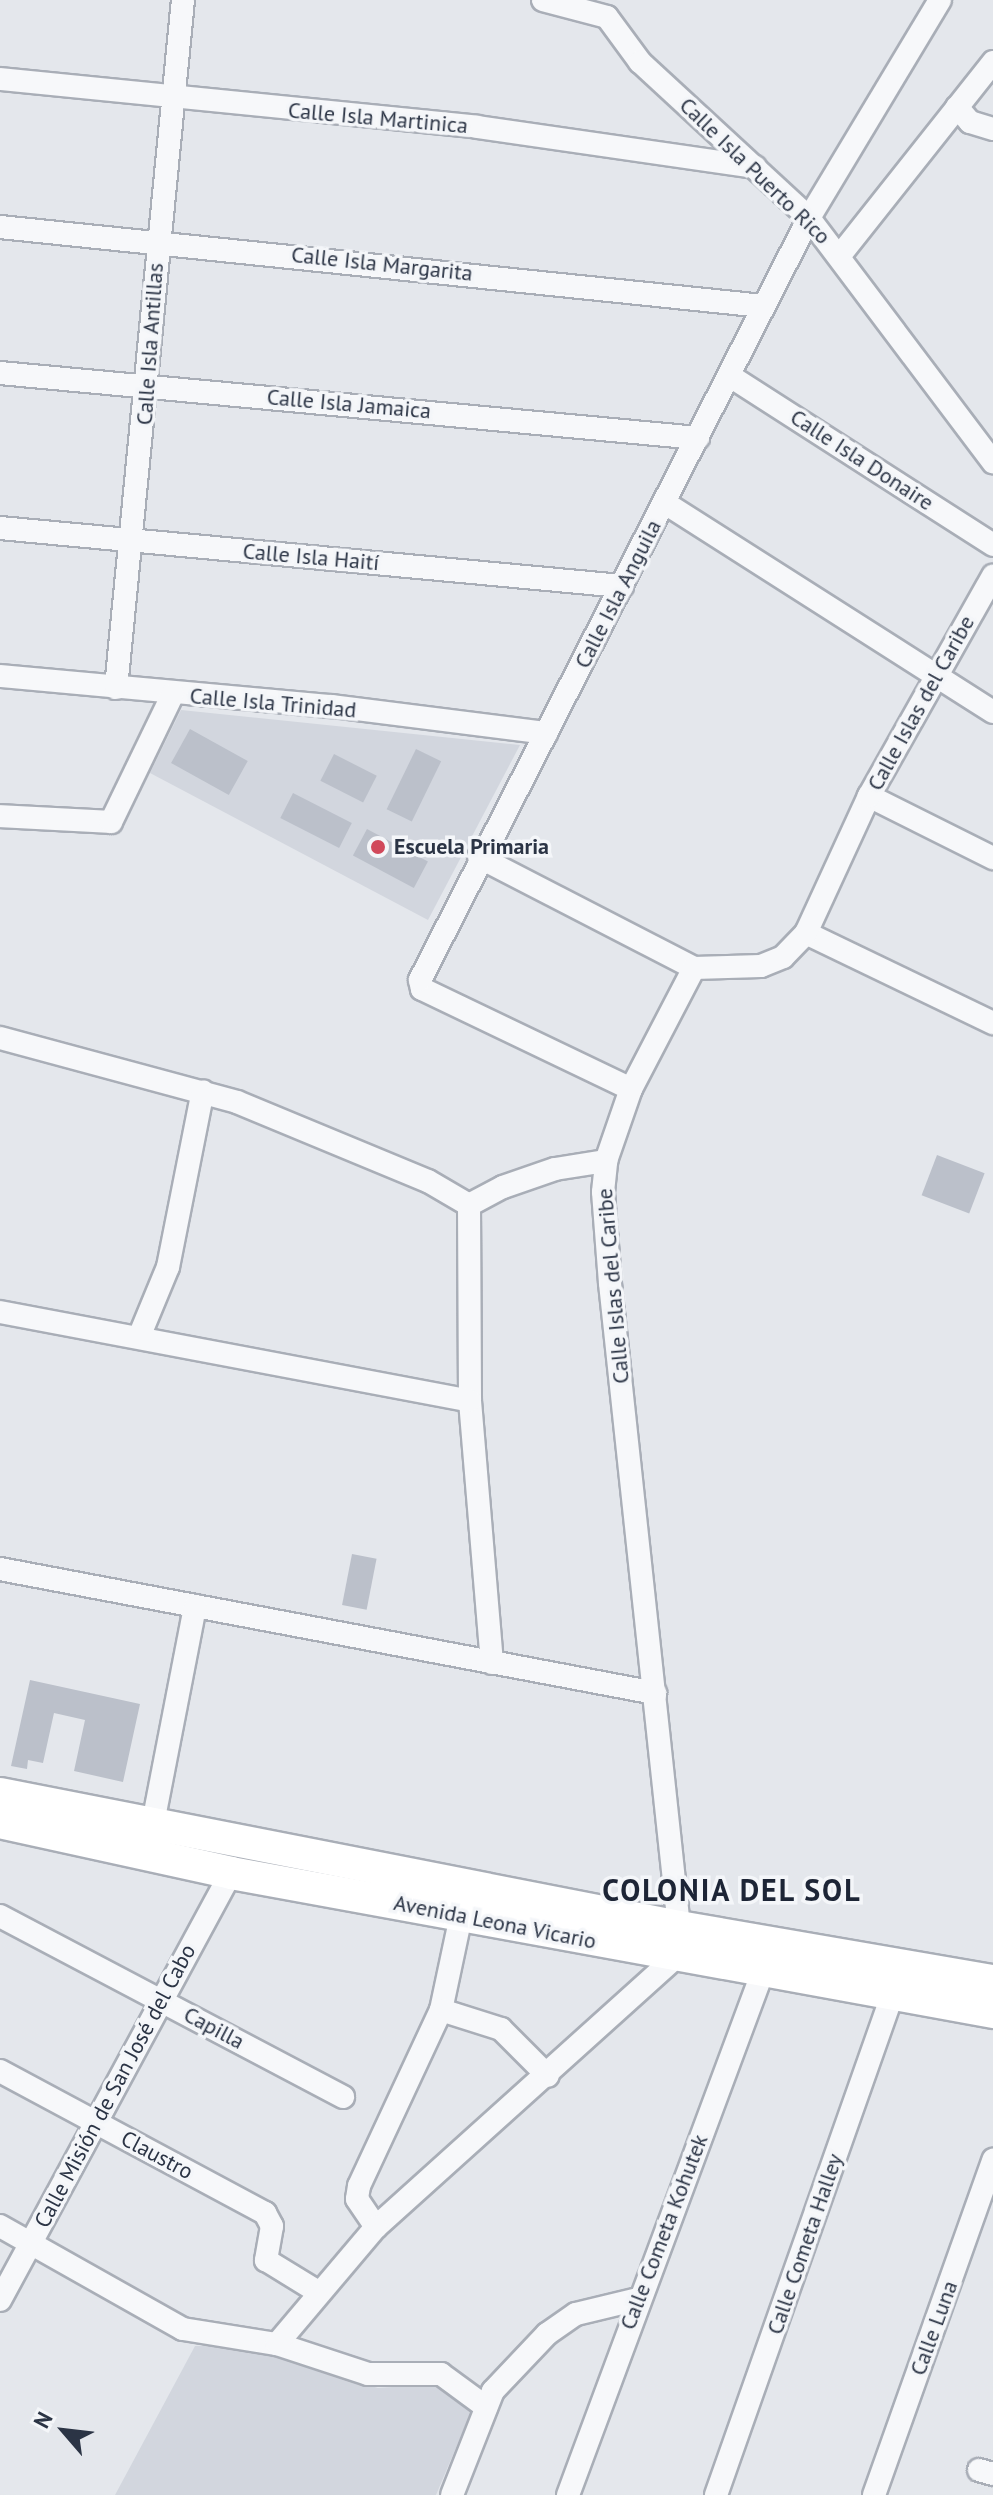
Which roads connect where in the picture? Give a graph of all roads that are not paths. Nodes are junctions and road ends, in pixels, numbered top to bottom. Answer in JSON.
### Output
{"nodes":[{"id":1,"x":183,"y":0,"type":"edge"},
{"id":2,"x":543,"y":0,"type":"edge"},
{"id":3,"x":932,"y":3,"type":"edge"},
{"id":4,"x":993,"y":62,"type":"edge"},
{"id":5,"x":0,"y":79,"type":"edge"},
{"id":6,"x":172,"y":96,"type":"junction"},
{"id":7,"x":957,"y":107,"type":"junction"},
{"id":8,"x":993,"y":129,"type":"edge"},
{"id":9,"x":755,"y":167,"type":"junction"},
{"id":10,"x":809,"y":218,"type":"junction"},
{"id":11,"x":0,"y":227,"type":"edge"},
{"id":12,"x":158,"y":242,"type":"junction"},
{"id":13,"x":841,"y":254,"type":"junction"},
{"id":14,"x":763,"y":306,"type":"junction"},
{"id":15,"x":0,"y":373,"type":"edge"},
{"id":16,"x":730,"y":376,"type":"junction"},
{"id":17,"x":148,"y":386,"type":"junction"},
{"id":18,"x":698,"y":438,"type":"junction"},
{"id":19,"x":993,"y":462,"type":"edge"},
{"id":20,"x":665,"y":503,"type":"junction"},
{"id":21,"x":0,"y":528,"type":"edge"},
{"id":22,"x":134,"y":541,"type":"junction"},
{"id":23,"x":993,"y":545,"type":"edge"},
{"id":24,"x":993,"y":576,"type":"edge"},
{"id":25,"x":622,"y":586,"type":"junction"},
{"id":26,"x":0,"y":676,"type":"edge"},
{"id":27,"x":934,"y":676,"type":"junction"},
{"id":28,"x":116,"y":688,"type":"junction"},
{"id":29,"x":173,"y":694,"type":"junction"},
{"id":30,"x":993,"y":712,"type":"edge"},
{"id":31,"x":546,"y":733,"type":"junction"},
{"id":32,"x":869,"y":796,"type":"junction"},
{"id":33,"x":0,"y":816,"type":"edge"},
{"id":34,"x":479,"y":857,"type":"junction"},
{"id":35,"x":993,"y":858,"type":"edge"},
{"id":36,"x":806,"y":933,"type":"junction"},
{"id":37,"x":694,"y":968,"type":"junction"},
{"id":38,"x":993,"y":1023,"type":"edge"},
{"id":39,"x":0,"y":1038,"type":"edge"},
{"id":40,"x":631,"y":1089,"type":"junction"},
{"id":41,"x":203,"y":1091,"type":"junction"},
{"id":42,"x":606,"y":1161,"type":"junction"},
{"id":43,"x":469,"y":1205,"type":"junction"},
{"id":44,"x":0,"y":1312,"type":"edge"},
{"id":45,"x":139,"y":1337,"type":"junction"},
{"id":46,"x":470,"y":1401,"type":"junction"},
{"id":47,"x":0,"y":1569,"type":"edge"},
{"id":48,"x":195,"y":1606,"type":"junction"},
{"id":49,"x":492,"y":1663,"type":"junction"},
{"id":50,"x":655,"y":1693,"type":"junction"},
{"id":51,"x":0,"y":1794,"type":"edge"},
{"id":52,"x":0,"y":1822,"type":"edge"},
{"id":53,"x":153,"y":1823,"type":"junction"},
{"id":54,"x":231,"y":1873,"type":"junction"},
{"id":55,"x":0,"y":1916,"type":"edge"},
{"id":56,"x":461,"y":1916,"type":"junction"},
{"id":57,"x":678,"y":1941,"type":"junction"},
{"id":58,"x":763,"y":1971,"type":"junction"},
{"id":59,"x":993,"y":1981,"type":"edge"},
{"id":60,"x":893,"y":1993,"type":"junction"},
{"id":61,"x":162,"y":2000,"type":"junction"},
{"id":62,"x":441,"y":2010,"type":"junction"},
{"id":63,"x":993,"y":2012,"type":"edge"},
{"id":64,"x":0,"y":2071,"type":"edge"},
{"id":65,"x":548,"y":2076,"type":"junction"},
{"id":66,"x":343,"y":2097,"type":"dead end"},
{"id":67,"x":96,"y":2122,"type":"junction"},
{"id":68,"x":992,"y":2167,"type":"edge"},
{"id":69,"x":0,"y":2226,"type":"edge"},
{"id":70,"x":376,"y":2227,"type":"junction"},
{"id":71,"x":31,"y":2243,"type":"junction"},
{"id":72,"x":318,"y":2292,"type":"junction"},
{"id":73,"x":638,"y":2299,"type":"junction"},
{"id":74,"x":0,"y":2300,"type":"edge"},
{"id":75,"x":277,"y":2344,"type":"junction"},
{"id":76,"x":486,"y":2407,"type":"junction"},
{"id":77,"x":452,"y":2495,"type":"edge"},
{"id":78,"x":568,"y":2495,"type":"edge"},
{"id":79,"x":716,"y":2495,"type":"edge"},
{"id":80,"x":874,"y":2495,"type":"edge"}],
"edges":[{"from":1,"to":6,"type":"street","name":"Calle Isla Antillas"},
{"from":2,"to":9,"type":"street","name":"Calle Isla Puerto Rico"},
{"from":3,"to":10,"type":"street","name":"Calle Isla Anguila"},
{"from":4,"to":7,"type":"street"},
{"from":5,"to":6,"type":"street","name":"Calle Isla Martinica"},
{"from":6,"to":9,"type":"street","name":"Calle Isla Martinica"},
{"from":6,"to":12,"type":"street","name":"Calle Isla Antillas"},
{"from":7,"to":8,"type":"street"},
{"from":7,"to":13,"type":"street"},
{"from":9,"to":10,"type":"street","name":"Calle Isla Puerto Rico"},
{"from":10,"to":13,"type":"street","name":"Calle Isla Puerto Rico"},
{"from":10,"to":14,"type":"street","name":"Calle Isla Anguila"},
{"from":11,"to":12,"type":"street","name":"Calle Isla Margarita"},
{"from":12,"to":14,"type":"street","name":"Calle Isla Margarita"},
{"from":12,"to":17,"type":"street","name":"Calle Isla Antillas"},
{"from":13,"to":19,"type":"street","name":"Calle Isla Puerto Rico"},
{"from":14,"to":16,"type":"street","name":"Calle Isla Anguila"},
{"from":15,"to":17,"type":"street","name":"Calle Isla Jamaica"},
{"from":16,"to":18,"type":"street","name":"Calle Isla Anguila"},
{"from":16,"to":23,"type":"street","name":"Calle Isla Donaire"},
{"from":17,"to":18,"type":"street","name":"Calle Isla Jamaica"},
{"from":17,"to":22,"type":"street","name":"Calle Isla Antillas"},
{"from":18,"to":20,"type":"street","name":"Calle Isla Anguila"},
{"from":20,"to":25,"type":"street","name":"Calle Isla Anguila"},
{"from":20,"to":27,"type":"street"},
{"from":21,"to":22,"type":"street","name":"Calle Isla Haití"},
{"from":22,"to":25,"type":"street","name":"Calle Isla Haití"},
{"from":22,"to":28,"type":"street","name":"Calle Isla Antillas"},
{"from":24,"to":27,"type":"street","name":"Calle Islas del Caribe"},
{"from":25,"to":31,"type":"street","name":"Calle Isla Anguila"},
{"from":26,"to":28,"type":"street","name":"Calle Isla Trinidad"},
{"from":27,"to":30,"type":"street"},
{"from":27,"to":32,"type":"street","name":"Calle Islas del Caribe"},
{"from":28,"to":29,"type":"street","name":"Calle Isla Trinidad"},
{"from":29,"to":31,"type":"street","name":"Calle Isla Trinidad"},
{"from":29,"to":33,"type":"street"},
{"from":31,"to":34,"type":"street","name":"Calle Isla Anguila"},
{"from":32,"to":35,"type":"street"},
{"from":32,"to":36,"type":"street","name":"Calle Islas del Caribe"},
{"from":34,"to":37,"type":"street"},
{"from":34,"to":40,"type":"street","name":"Calle Isla Anguila"},
{"from":36,"to":37,"type":"street","name":"Calle Islas del Caribe"},
{"from":36,"to":38,"type":"street"},
{"from":37,"to":40,"type":"street","name":"Calle Islas del Caribe"},
{"from":39,"to":41,"type":"street"},
{"from":40,"to":42,"type":"street","name":"Calle Islas del Caribe"},
{"from":41,"to":43,"type":"street"},
{"from":41,"to":45,"type":"street"},
{"from":42,"to":43,"type":"street"},
{"from":42,"to":50,"type":"street","name":"Calle Islas del Caribe"},
{"from":43,"to":46,"type":"street"},
{"from":44,"to":45,"type":"street"},
{"from":45,"to":46,"type":"street"},
{"from":46,"to":49,"type":"street"},
{"from":47,"to":48,"type":"street"},
{"from":48,"to":49,"type":"street"},
{"from":48,"to":53,"type":"street"},
{"from":49,"to":50,"type":"street"},
{"from":50,"to":57,"type":"street","name":"Calle Islas del Caribe"},
{"from":51,"to":53,"type":"street","name":"Avenida Leona Vicario"},
{"from":52,"to":54,"type":"street","name":"Avenida Leona Vicario"},
{"from":53,"to":57,"type":"street","name":"Avenida Leona Vicario"},
{"from":54,"to":56,"type":"street","name":"Avenida Leona Vicario"},
{"from":54,"to":61,"type":"street","name":"Calle Misión de San José del Cabo"},
{"from":55,"to":61,"type":"street","name":"Capilla"},
{"from":56,"to":57,"type":"street","name":"Avenida Leona Vicario"},
{"from":56,"to":62,"type":"street"},
{"from":57,"to":58,"type":"street","name":"Avenida Leona Vicario"},
{"from":57,"to":59,"type":"street","name":"Avenida Leona Vicario"},
{"from":57,"to":65,"type":"street"},
{"from":58,"to":60,"type":"street","name":"Avenida Leona Vicario"},
{"from":58,"to":73,"type":"street","name":"Calle Cometa Kohutek"},
{"from":60,"to":63,"type":"street","name":"Avenida Leona Vicario"},
{"from":60,"to":79,"type":"street","name":"Calle Cometa Halley"},
{"from":61,"to":66,"type":"street","name":"Capilla"},
{"from":61,"to":67,"type":"street","name":"Calle Misión de San José del Cabo"},
{"from":62,"to":65,"type":"street"},
{"from":62,"to":70,"type":"street"},
{"from":64,"to":67,"type":"street","name":"Claustro"},
{"from":65,"to":70,"type":"street"},
{"from":67,"to":71,"type":"street","name":"Calle Misión de San José del Cabo"},
{"from":67,"to":72,"type":"street","name":"Claustro"},
{"from":68,"to":80,"type":"street","name":"Calle Luna"},
{"from":69,"to":71,"type":"street"},
{"from":70,"to":72,"type":"street"},
{"from":71,"to":74,"type":"street","name":"Calle Misión de San José del Cabo"},
{"from":71,"to":75,"type":"street"},
{"from":72,"to":75,"type":"street"},
{"from":73,"to":76,"type":"street"},
{"from":73,"to":78,"type":"street","name":"Calle Cometa Kohutek"},
{"from":75,"to":76,"type":"street"},
{"from":76,"to":77,"type":"street"}]}
